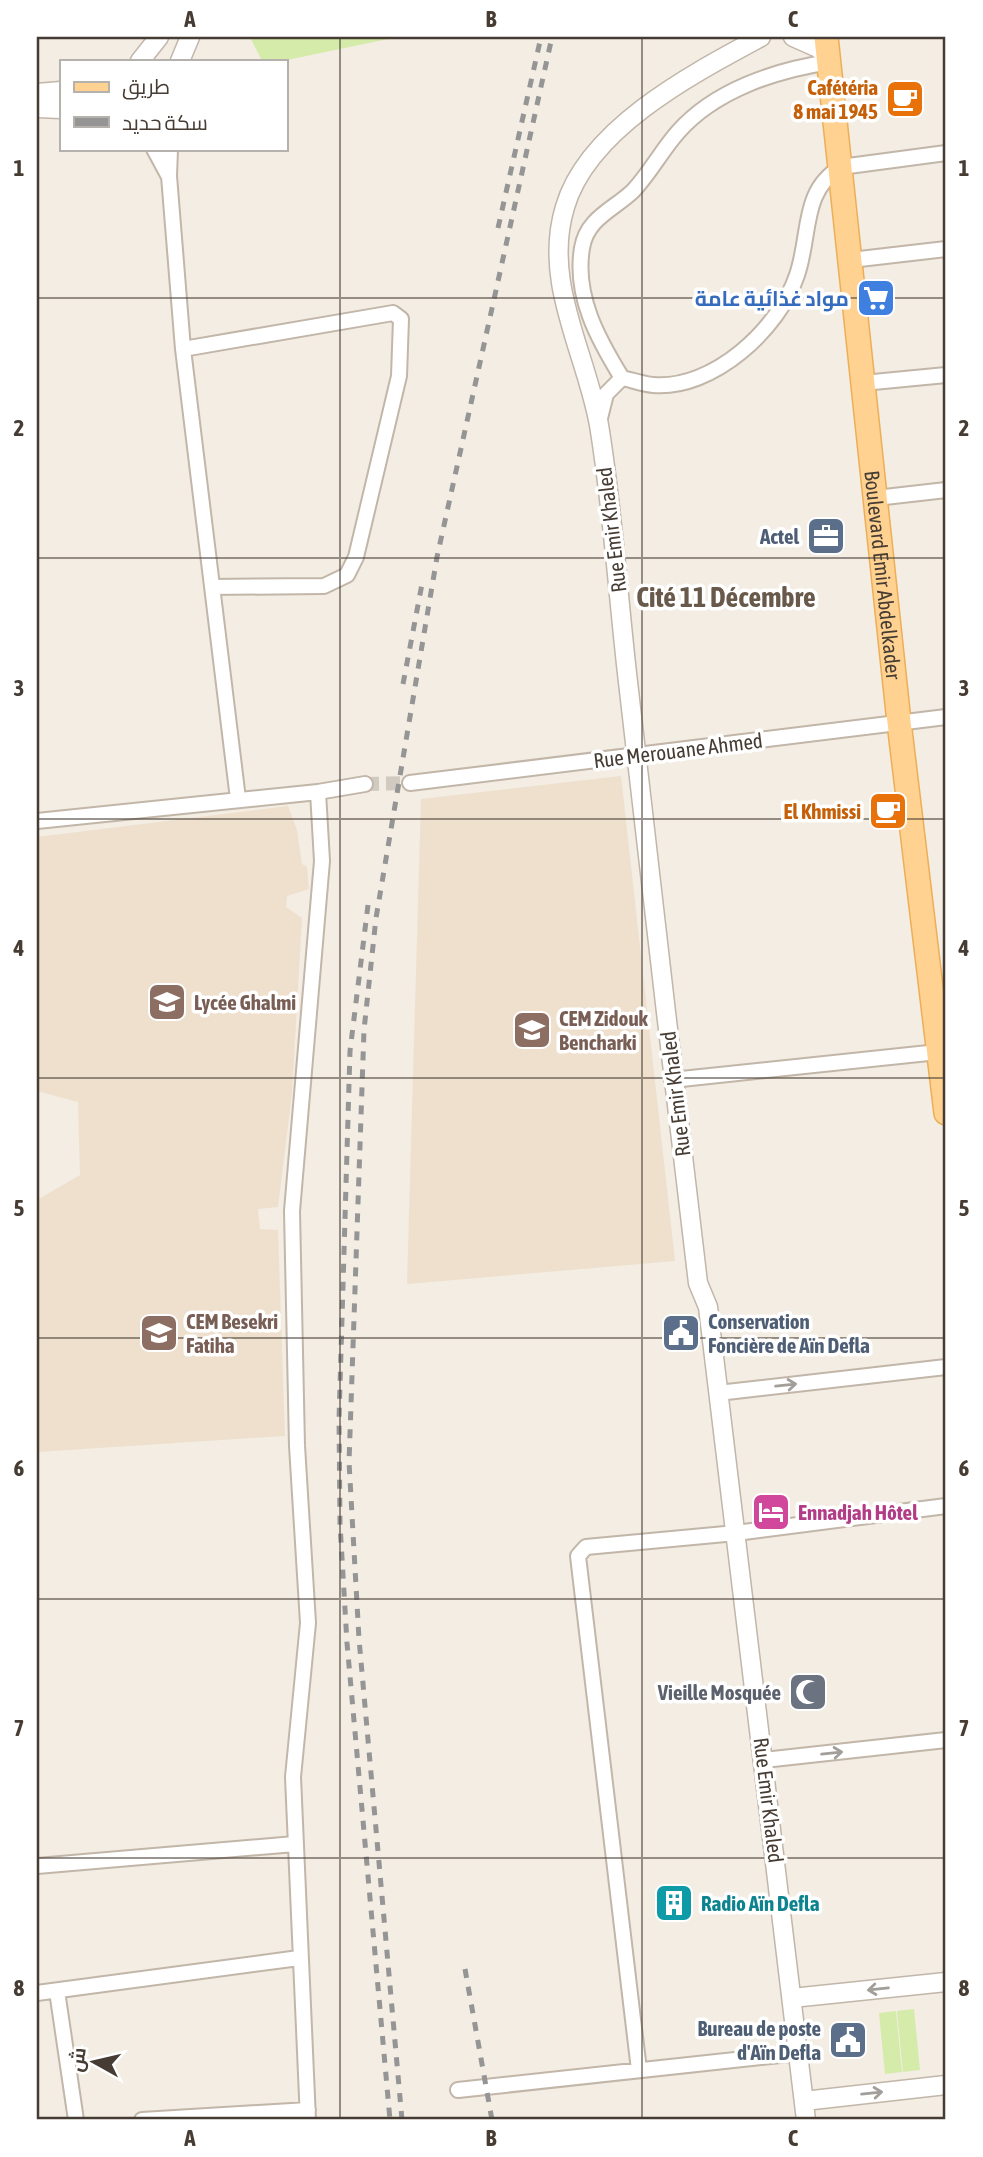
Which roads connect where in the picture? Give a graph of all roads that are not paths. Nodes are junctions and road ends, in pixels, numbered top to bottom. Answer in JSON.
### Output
{"nodes":[{"id":1,"x":159,"y":37,"type":"edge"},
{"id":2,"x":190,"y":37,"type":"edge"},
{"id":3,"x":761,"y":37,"type":"edge"},
{"id":4,"x":793,"y":37,"type":"edge"},
{"id":5,"x":828,"y":52,"type":"edge"},
{"id":6,"x":141,"y":60,"type":"edge"},
{"id":7,"x":180,"y":60,"type":"edge"},
{"id":8,"x":60,"y":91,"type":"edge"},
{"id":9,"x":37,"y":93,"type":"edge"},
{"id":10,"x":37,"y":108,"type":"edge"},
{"id":11,"x":60,"y":109,"type":"edge"},
{"id":12,"x":155,"y":150,"type":"edge"},
{"id":13,"x":170,"y":150,"type":"edge"},
{"id":14,"x":946,"y":153,"type":"edge"},
{"id":15,"x":841,"y":167,"type":"junction"},
{"id":16,"x":169,"y":176,"type":"junction"},
{"id":17,"x":946,"y":249,"type":"edge"},
{"id":18,"x":851,"y":260,"type":"junction"},
{"id":19,"x":183,"y":349,"type":"junction"},
{"id":20,"x":946,"y":375,"type":"edge"},
{"id":21,"x":622,"y":378,"type":"junction"},
{"id":22,"x":863,"y":383,"type":"junction"},
{"id":23,"x":598,"y":423,"type":"junction"},
{"id":24,"x":946,"y":490,"type":"edge"},
{"id":25,"x":876,"y":498,"type":"junction"},
{"id":26,"x":212,"y":587,"type":"junction"},
{"id":27,"x":946,"y":717,"type":"edge"},
{"id":28,"x":900,"y":722,"type":"junction"},
{"id":29,"x":637,"y":756,"type":"junction"},
{"id":30,"x":410,"y":783,"type":"tunnel mouth"},
{"id":31,"x":365,"y":784,"type":"tunnel mouth"},
{"id":32,"x":318,"y":792,"type":"junction"},
{"id":33,"x":238,"y":799,"type":"junction"},
{"id":34,"x":37,"y":821,"type":"edge"},
{"id":35,"x":938,"y":984,"type":"edge"},
{"id":36,"x":938,"y":1052,"type":"junction"},
{"id":37,"x":673,"y":1080,"type":"junction"},
{"id":38,"x":946,"y":1113,"type":"edge"},
{"id":39,"x":946,"y":1367,"type":"edge"},
{"id":40,"x":718,"y":1393,"type":"junction"},
{"id":41,"x":946,"y":1506,"type":"edge"},
{"id":42,"x":736,"y":1533,"type":"junction"},
{"id":43,"x":946,"y":1740,"type":"edge"},
{"id":44,"x":764,"y":1760,"type":"junction"},
{"id":45,"x":295,"y":1844,"type":"junction"},
{"id":46,"x":37,"y":1866,"type":"edge"},
{"id":47,"x":299,"y":1958,"type":"junction"},
{"id":48,"x":946,"y":1982,"type":"edge"},
{"id":49,"x":57,"y":1991,"type":"junction"},
{"id":50,"x":37,"y":1993,"type":"edge"},
{"id":51,"x":792,"y":1998,"type":"junction"},
{"id":52,"x":799,"y":2053,"type":"junction"},
{"id":53,"x":639,"y":2070,"type":"junction"},
{"id":54,"x":946,"y":2085,"type":"edge"},
{"id":55,"x":458,"y":2090,"type":"dead end"},
{"id":56,"x":804,"y":2101,"type":"junction"},
{"id":57,"x":308,"y":2115,"type":"edge"},
{"id":58,"x":76,"y":2120,"type":"edge"},
{"id":59,"x":145,"y":2120,"type":"edge"},
{"id":60,"x":806,"y":2120,"type":"edge"}],
"edges":[{"from":1,"to":6,"type":"street"},
{"from":2,"to":7,"type":"street"},
{"from":3,"to":23,"type":"street","name":"Rue Emir Khaled"},
{"from":4,"to":5,"type":"street"},
{"from":5,"to":15,"type":"main road","name":"Boulevard Emir Abdelkader"},
{"from":5,"to":21,"type":"street"},
{"from":8,"to":9,"type":"street"},
{"from":10,"to":11,"type":"street"},
{"from":12,"to":16,"type":"street"},
{"from":13,"to":16,"type":"street"},
{"from":14,"to":15,"type":"street"},
{"from":15,"to":18,"type":"main road","name":"Boulevard Emir Abdelkader"},
{"from":15,"to":21,"type":"street"},
{"from":16,"to":19,"type":"street"},
{"from":17,"to":18,"type":"street"},
{"from":18,"to":22,"type":"main road","name":"Boulevard Emir Abdelkader"},
{"from":19,"to":26,"type":"street"},
{"from":19,"to":26,"type":"street"},
{"from":20,"to":22,"type":"street"},
{"from":21,"to":23,"type":"street"},
{"from":22,"to":25,"type":"main road","name":"Boulevard Emir Abdelkader"},
{"from":23,"to":29,"type":"street","name":"Rue Emir Khaled"},
{"from":24,"to":25,"type":"street"},
{"from":25,"to":28,"type":"main road","name":"Boulevard Emir Abdelkader"},
{"from":26,"to":33,"type":"street"},
{"from":27,"to":28,"type":"street","name":"Rue Merouane Ahmed"},
{"from":28,"to":29,"type":"street","name":"Rue Merouane Ahmed"},
{"from":28,"to":35,"type":"main road","name":"Boulevard Emir Abdelkader"},
{"from":29,"to":30,"type":"street","name":"Rue Merouane Ahmed"},
{"from":29,"to":37,"type":"street","name":"Rue Emir Khaled"},
{"from":31,"to":32,"type":"street"},
{"from":32,"to":33,"type":"street"},
{"from":32,"to":45,"type":"street"},
{"from":33,"to":34,"type":"street"},
{"from":35,"to":36,"type":"main road","name":"Boulevard Emir Abdelkader"},
{"from":36,"to":37,"type":"street"},
{"from":36,"to":38,"type":"main road","name":"Boulevard Emir Abdelkader"},
{"from":37,"to":40,"type":"street","name":"Rue Emir Khaled"},
{"from":40,"to":39,"type":"street","one_way":true},
{"from":40,"to":42,"type":"street","name":"Rue Emir Khaled"},
{"from":41,"to":42,"type":"street"},
{"from":42,"to":44,"type":"street","name":"Rue Emir Khaled"},
{"from":42,"to":53,"type":"street"},
{"from":44,"to":43,"type":"street","one_way":true},
{"from":44,"to":51,"type":"street","name":"Rue Emir Khaled"},
{"from":45,"to":46,"type":"street"},
{"from":45,"to":47,"type":"street"},
{"from":47,"to":49,"type":"street"},
{"from":47,"to":57,"type":"street"},
{"from":48,"to":51,"type":"street","one_way":true},
{"from":49,"to":50,"type":"street"},
{"from":49,"to":58,"type":"street"},
{"from":51,"to":52,"type":"street","name":"Rue Emir Khaled"},
{"from":52,"to":53,"type":"street"},
{"from":52,"to":56,"type":"street","name":"Rue Emir Khaled"},
{"from":53,"to":55,"type":"street"},
{"from":56,"to":54,"type":"street","one_way":true},
{"from":56,"to":60,"type":"street","name":"Rue Emir Khaled"},
{"from":57,"to":59,"type":"street"}]}
